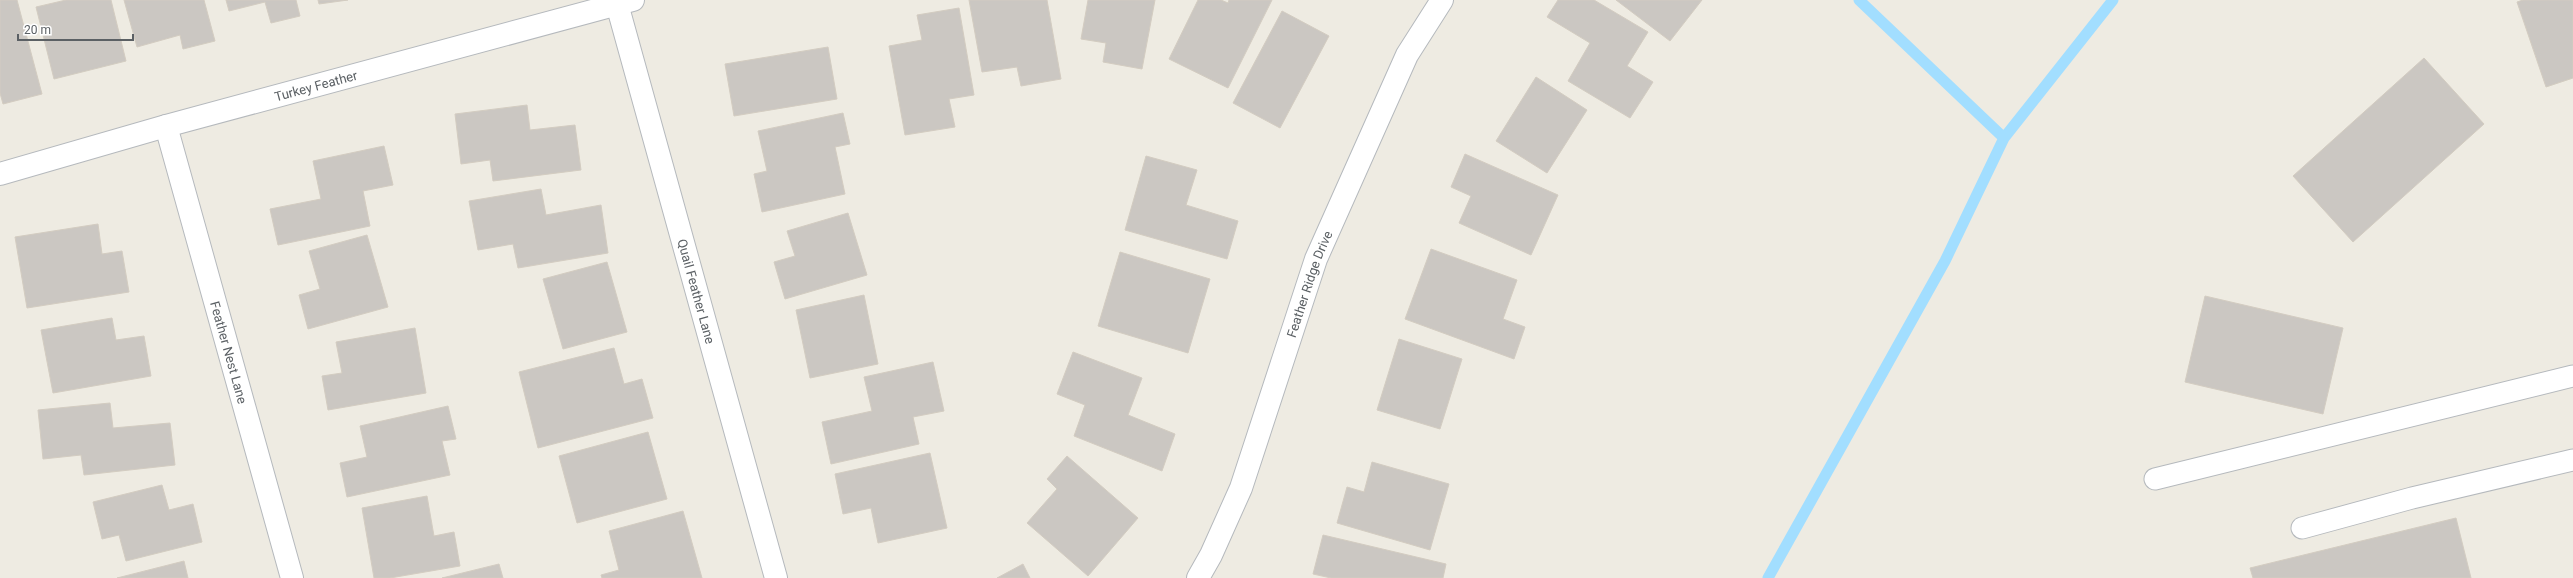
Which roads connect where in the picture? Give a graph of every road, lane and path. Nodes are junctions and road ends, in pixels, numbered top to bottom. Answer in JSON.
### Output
{"nodes":[{"id":1,"x":1440,"y":1,"type":"edge"},
{"id":2,"x":625,"y":2,"type":"edge"},
{"id":3,"x":166,"y":126,"type":"junction"},
{"id":4,"x":0,"y":174,"type":"edge"},
{"id":5,"x":2573,"y":376,"type":"edge"},
{"id":6,"x":2573,"y":460,"type":"edge"},
{"id":7,"x":2155,"y":479,"type":"dead end"},
{"id":8,"x":2302,"y":528,"type":"dead end"},
{"id":9,"x":292,"y":578,"type":"edge"},
{"id":10,"x":776,"y":578,"type":"edge"},
{"id":11,"x":1198,"y":578,"type":"edge"}],
"edges":[{"from":1,"to":11,"type":"street","name":"Feather Ridge Drive"},
{"from":2,"to":3,"type":"street","name":"Turkey Feather"},
{"from":2,"to":10,"type":"street","name":"Quail Feather Lane"},
{"from":3,"to":4,"type":"street","name":"Turkey Feather"},
{"from":3,"to":9,"type":"street","name":"Feather Nest Lane"},
{"from":5,"to":7,"type":"lane"},
{"from":6,"to":8,"type":"lane"}]}
